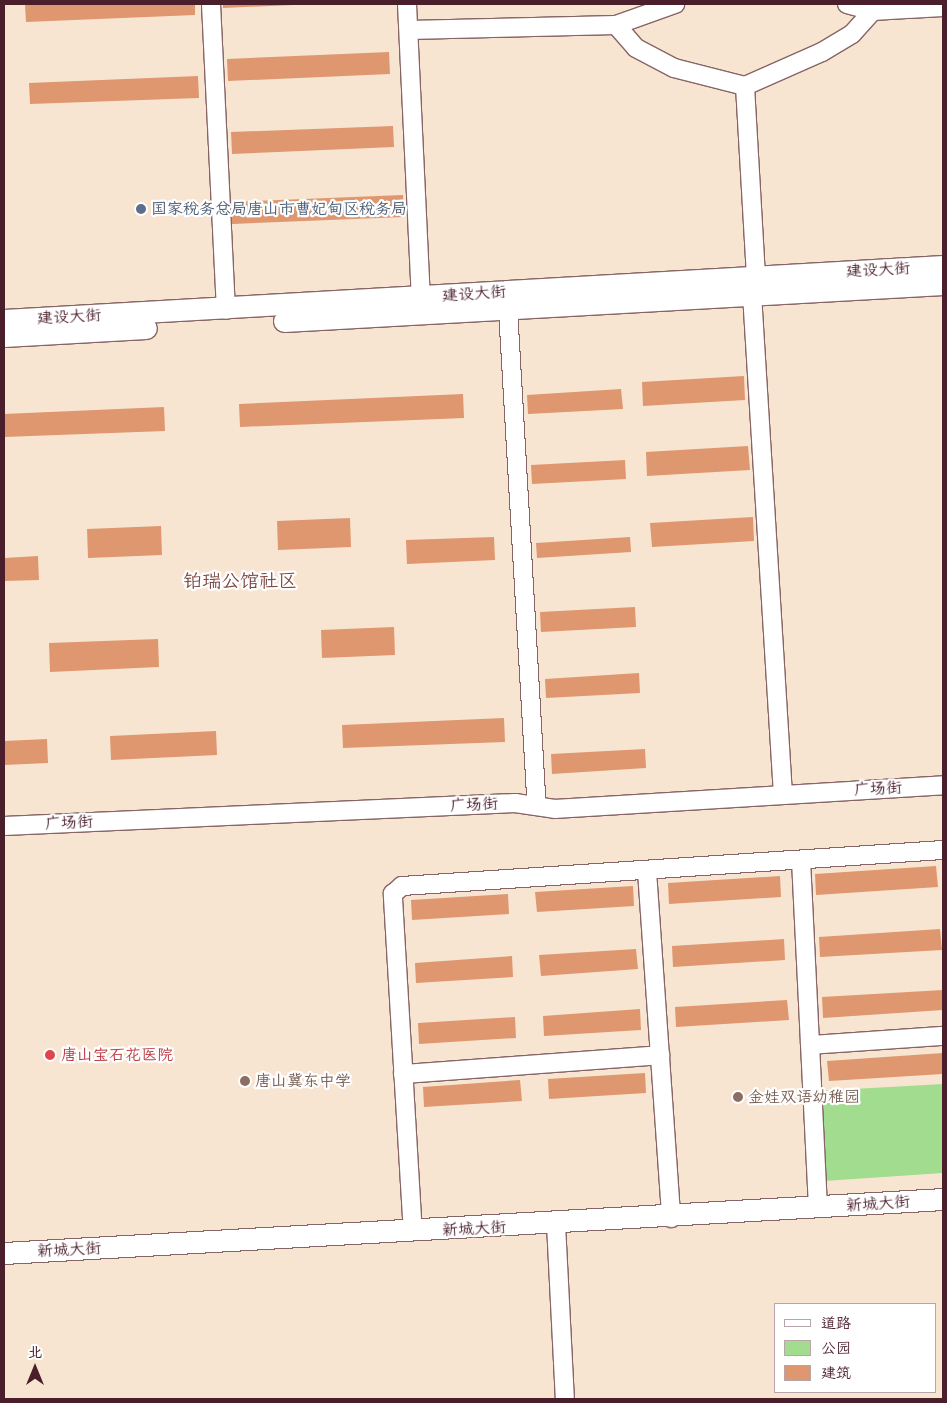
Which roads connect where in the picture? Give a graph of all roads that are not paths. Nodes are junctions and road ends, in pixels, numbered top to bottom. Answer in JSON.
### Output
{"nodes":[{"id":1,"x":210,"y":4,"type":"edge"},
{"id":2,"x":407,"y":4,"type":"edge"},
{"id":3,"x":675,"y":4,"type":"edge"},
{"id":4,"x":847,"y":4,"type":"edge"},
{"id":5,"x":943,"y":7,"type":"edge"},
{"id":6,"x":874,"y":11,"type":"junction"},
{"id":7,"x":616,"y":25,"type":"junction"},
{"id":8,"x":408,"y":30,"type":"junction"},
{"id":9,"x":745,"y":86,"type":"junction"},
{"id":10,"x":943,"y":266,"type":"edge"},
{"id":11,"x":943,"y":284,"type":"edge"},
{"id":12,"x":754,"y":285,"type":"junction"},
{"id":13,"x":421,"y":297,"type":"junction"},
{"id":14,"x":508,"y":309,"type":"junction"},
{"id":15,"x":226,"y":310,"type":"junction"},
{"id":16,"x":4,"y":320,"type":"edge"},
{"id":17,"x":4,"y":336,"type":"edge"},
{"id":18,"x":943,"y":785,"type":"edge"},
{"id":19,"x":783,"y":795,"type":"junction"},
{"id":20,"x":537,"y":806,"type":"junction"},
{"id":21,"x":4,"y":826,"type":"edge"},
{"id":22,"x":943,"y":850,"type":"edge"},
{"id":23,"x":801,"y":860,"type":"junction"},
{"id":24,"x":647,"y":871,"type":"junction"},
{"id":25,"x":943,"y":1036,"type":"edge"},
{"id":26,"x":810,"y":1045,"type":"junction"},
{"id":27,"x":660,"y":1055,"type":"junction"},
{"id":28,"x":403,"y":1074,"type":"junction"},
{"id":29,"x":943,"y":1199,"type":"edge"},
{"id":30,"x":818,"y":1208,"type":"junction"},
{"id":31,"x":412,"y":1218,"type":"dead end"},
{"id":32,"x":671,"y":1218,"type":"junction"},
{"id":33,"x":556,"y":1224,"type":"junction"},
{"id":34,"x":4,"y":1253,"type":"edge"},
{"id":35,"x":565,"y":1399,"type":"edge"}],
"edges":[{"from":1,"to":15,"type":"street"},
{"from":2,"to":8,"type":"street"},
{"from":3,"to":7,"type":"street"},
{"from":4,"to":6,"type":"street"},
{"from":5,"to":6,"type":"street"},
{"from":6,"to":9,"type":"street"},
{"from":7,"to":8,"type":"street"},
{"from":7,"to":9,"type":"street"},
{"from":8,"to":13,"type":"street"},
{"from":9,"to":12,"type":"street"},
{"from":10,"to":12,"type":"main road","name":"建设大街"},
{"from":11,"to":12,"type":"main road","name":"建设大街"},
{"from":12,"to":13,"type":"main road","name":"建设大街"},
{"from":12,"to":14,"type":"main road","name":"建设大街"},
{"from":12,"to":19,"type":"street"},
{"from":13,"to":15,"type":"main road","name":"建设大街"},
{"from":14,"to":17,"type":"main road","name":"建设大街"},
{"from":14,"to":20,"type":"street"},
{"from":15,"to":16,"type":"main road","name":"建设大街"},
{"from":18,"to":19,"type":"street","name":"广场街"},
{"from":19,"to":20,"type":"street","name":"广场街"},
{"from":20,"to":21,"type":"street","name":"广场街"},
{"from":22,"to":23,"type":"street"},
{"from":23,"to":24,"type":"street"},
{"from":23,"to":26,"type":"street"},
{"from":24,"to":27,"type":"street"},
{"from":24,"to":28,"type":"street"},
{"from":25,"to":26,"type":"street"},
{"from":26,"to":30,"type":"street"},
{"from":27,"to":28,"type":"street"},
{"from":27,"to":32,"type":"street"},
{"from":28,"to":31,"type":"street"},
{"from":29,"to":30,"type":"main road","name":"新城大街"},
{"from":30,"to":32,"type":"main road","name":"新城大街"},
{"from":32,"to":33,"type":"main road","name":"新城大街"},
{"from":33,"to":34,"type":"main road","name":"新城大街"},
{"from":33,"to":35,"type":"street"}]}
